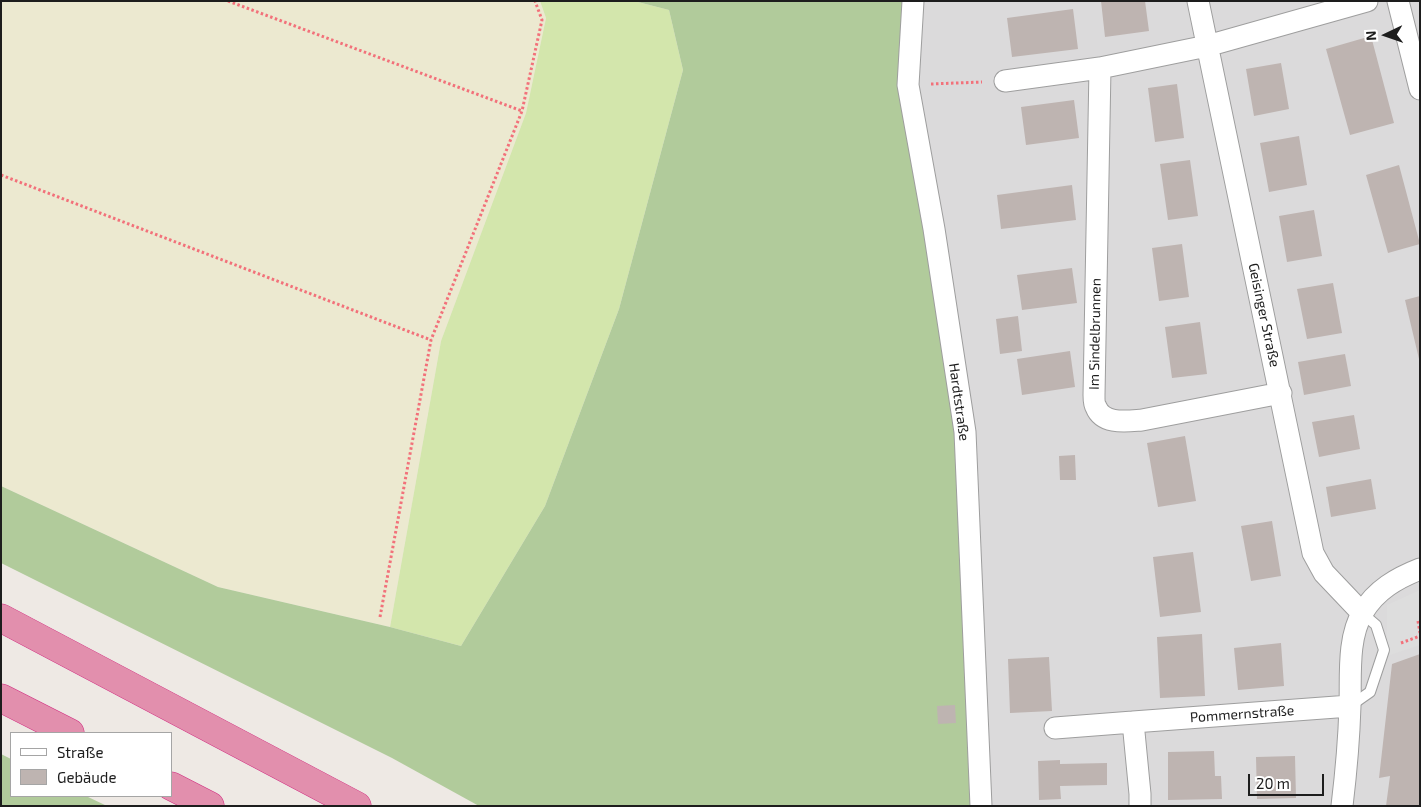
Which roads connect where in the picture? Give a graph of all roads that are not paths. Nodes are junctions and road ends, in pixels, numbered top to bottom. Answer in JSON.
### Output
{"nodes":[{"id":1,"x":913,"y":1,"type":"edge"},
{"id":2,"x":1198,"y":1,"type":"edge"},
{"id":3,"x":1367,"y":1,"type":"edge"},
{"id":4,"x":1398,"y":1,"type":"edge"},
{"id":5,"x":1207,"y":46,"type":"junction"},
{"id":6,"x":1100,"y":68,"type":"junction"},
{"id":7,"x":1005,"y":81,"type":"road end"},
{"id":8,"x":1420,"y":89,"type":"edge"},
{"id":9,"x":1281,"y":393,"type":"junction"},
{"id":10,"x":1420,"y":569,"type":"edge"},
{"id":11,"x":1362,"y":613,"type":"junction"},
{"id":12,"x":1,"y":618,"type":"edge"},
{"id":13,"x":1,"y":698,"type":"edge"},
{"id":14,"x":1350,"y":706,"type":"junction"},
{"id":15,"x":1133,"y":722,"type":"junction"},
{"id":16,"x":1055,"y":728,"type":"dead end"},
{"id":17,"x":68,"y":732,"type":"edge"},
{"id":18,"x":172,"y":787,"type":"edge"},
{"id":19,"x":210,"y":806,"type":"edge"},
{"id":20,"x":356,"y":806,"type":"edge"},
{"id":21,"x":981,"y":806,"type":"edge"},
{"id":22,"x":1140,"y":806,"type":"edge"},
{"id":23,"x":1342,"y":806,"type":"edge"}],
"edges":[{"from":1,"to":21,"type":"street","name":"Hardtstraße"},
{"from":2,"to":5,"type":"street","name":"Geisinger Straße"},
{"from":3,"to":5,"type":"street"},
{"from":4,"to":8,"type":"street"},
{"from":5,"to":6,"type":"street"},
{"from":5,"to":9,"type":"street","name":"Geisinger Straße"},
{"from":6,"to":7,"type":"street"},
{"from":6,"to":9,"type":"street","name":"Im Sindelbrunnen"},
{"from":9,"to":11,"type":"street","name":"Geisinger Straße"},
{"from":10,"to":11,"type":"street"},
{"from":11,"to":14,"type":"street"},
{"from":11,"to":14,"type":"lane"},
{"from":12,"to":20,"type":"highway"},
{"from":13,"to":17,"type":"highway"},
{"from":14,"to":15,"type":"street","name":"Pommernstraße"},
{"from":14,"to":23,"type":"street"},
{"from":15,"to":16,"type":"street","name":"Pommernstraße"},
{"from":15,"to":22,"type":"street"},
{"from":18,"to":19,"type":"highway"}]}
